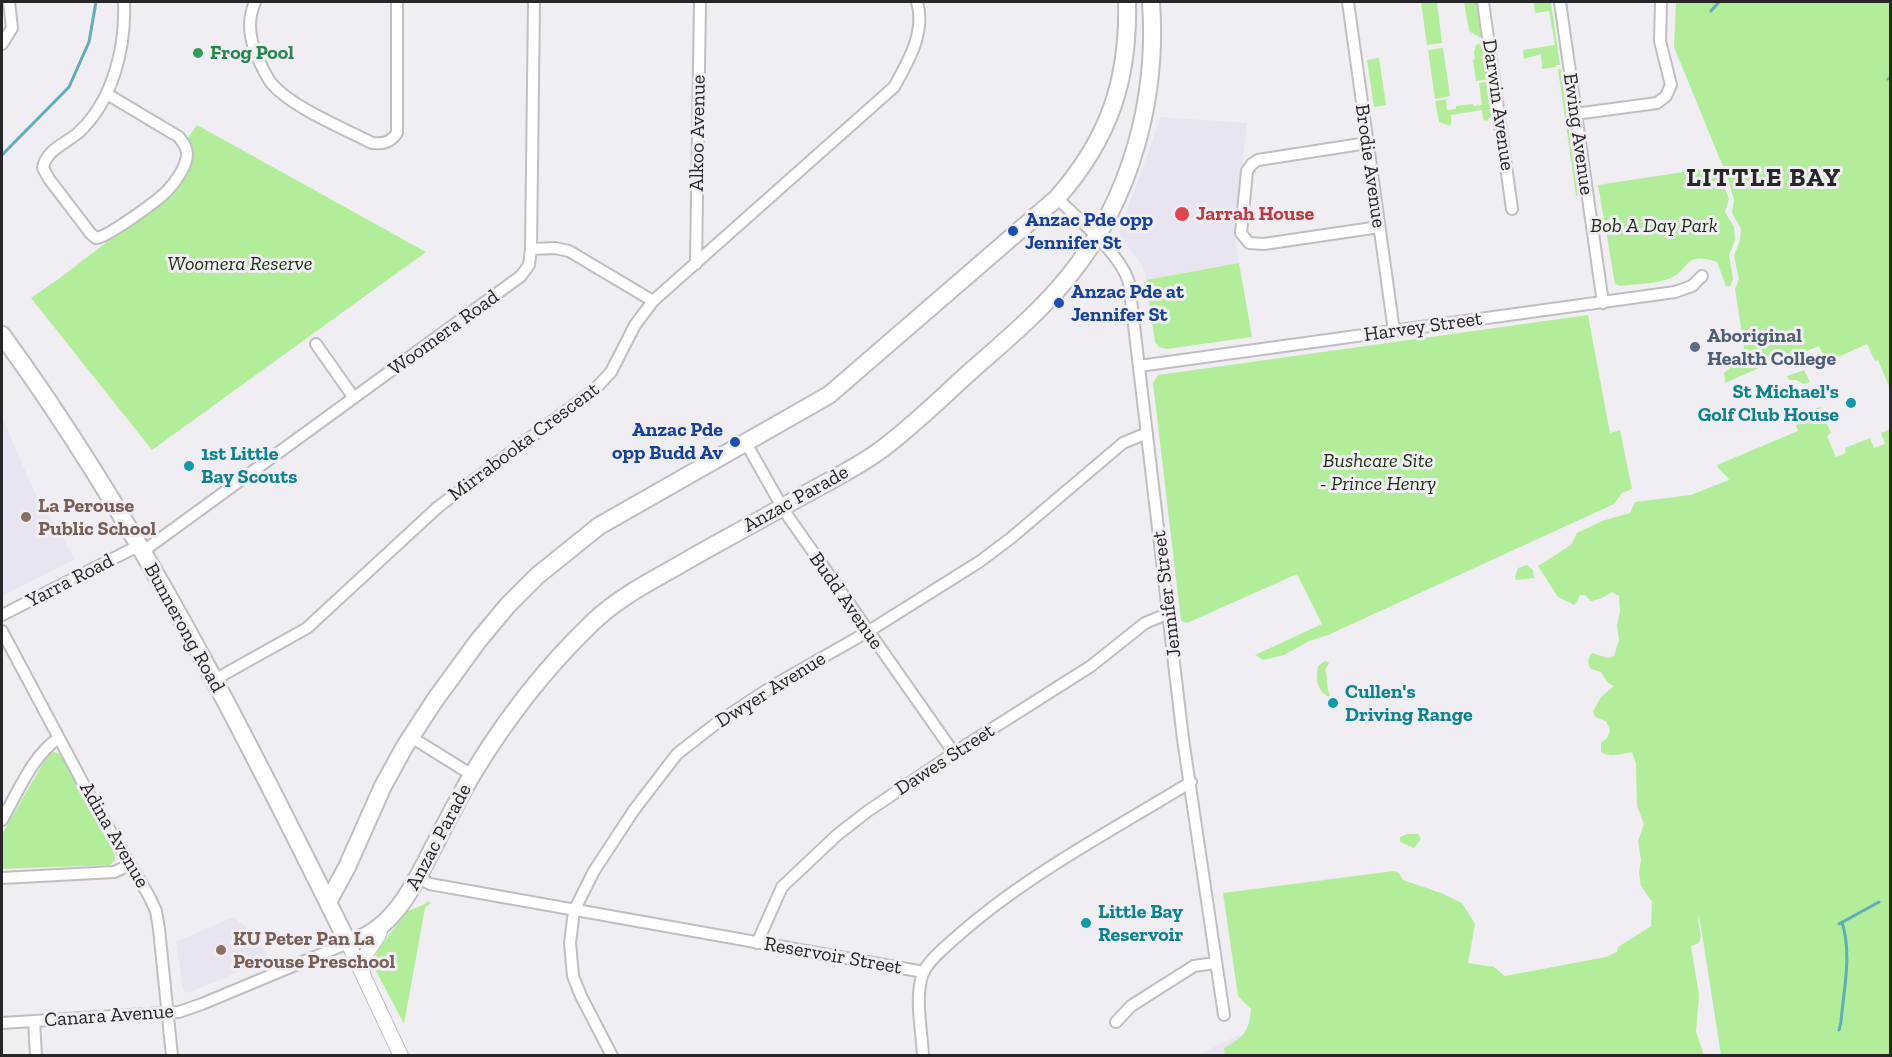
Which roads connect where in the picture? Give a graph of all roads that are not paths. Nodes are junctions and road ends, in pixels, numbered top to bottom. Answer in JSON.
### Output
{"nodes":[{"id":1,"x":9,"y":2,"type":"edge"},
{"id":2,"x":124,"y":2,"type":"edge"},
{"id":3,"x":255,"y":2,"type":"edge"},
{"id":4,"x":398,"y":2,"type":"edge"},
{"id":5,"x":534,"y":2,"type":"edge"},
{"id":6,"x":700,"y":2,"type":"edge"},
{"id":7,"x":917,"y":2,"type":"edge"},
{"id":8,"x":1127,"y":2,"type":"edge"},
{"id":9,"x":1151,"y":2,"type":"edge"},
{"id":10,"x":1347,"y":2,"type":"edge"},
{"id":11,"x":1483,"y":2,"type":"edge"},
{"id":12,"x":1560,"y":2,"type":"edge"},
{"id":13,"x":1661,"y":2,"type":"edge"},
{"id":14,"x":2,"y":44,"type":"edge"},
{"id":15,"x":107,"y":94,"type":"junction"},
{"id":16,"x":1575,"y":114,"type":"junction"},
{"id":17,"x":1367,"y":143,"type":"junction"},
{"id":18,"x":1057,"y":198,"type":"junction"},
{"id":19,"x":1512,"y":209,"type":"dead end"},
{"id":20,"x":1379,"y":227,"type":"junction"},
{"id":21,"x":1096,"y":237,"type":"junction"},
{"id":22,"x":531,"y":249,"type":"junction"},
{"id":23,"x":696,"y":264,"type":"junction"},
{"id":24,"x":1702,"y":276,"type":"dead end"},
{"id":25,"x":653,"y":301,"type":"junction"},
{"id":26,"x":1602,"y":303,"type":"junction"},
{"id":27,"x":1394,"y":330,"type":"junction"},
{"id":28,"x":2,"y":335,"type":"edge"},
{"id":29,"x":316,"y":344,"type":"dead end"},
{"id":30,"x":1139,"y":366,"type":"junction"},
{"id":31,"x":354,"y":398,"type":"junction"},
{"id":32,"x":1147,"y":434,"type":"junction"},
{"id":33,"x":746,"y":443,"type":"junction"},
{"id":34,"x":782,"y":508,"type":"junction"},
{"id":35,"x":140,"y":549,"type":"junction"},
{"id":36,"x":1169,"y":613,"type":"junction"},
{"id":37,"x":2,"y":615,"type":"edge"},
{"id":38,"x":2,"y":632,"type":"edge"},
{"id":39,"x":868,"y":632,"type":"junction"},
{"id":40,"x":214,"y":680,"type":"junction"},
{"id":41,"x":411,"y":737,"type":"junction"},
{"id":42,"x":59,"y":738,"type":"junction"},
{"id":43,"x":954,"y":753,"type":"junction"},
{"id":44,"x":472,"y":775,"type":"junction"},
{"id":45,"x":1191,"y":782,"type":"junction"},
{"id":46,"x":2,"y":820,"type":"edge"},
{"id":47,"x":130,"y":864,"type":"junction"},
{"id":48,"x":2,"y":878,"type":"edge"},
{"id":49,"x":419,"y":878,"type":"junction"},
{"id":50,"x":328,"y":902,"type":"junction"},
{"id":51,"x":574,"y":911,"type":"junction"},
{"id":52,"x":382,"y":925,"type":"junction"},
{"id":53,"x":348,"y":943,"type":"junction"},
{"id":54,"x":757,"y":943,"type":"junction"},
{"id":55,"x":1215,"y":963,"type":"junction"},
{"id":56,"x":924,"y":972,"type":"junction"},
{"id":57,"x":363,"y":975,"type":"junction"},
{"id":58,"x":168,"y":1013,"type":"junction"},
{"id":59,"x":1224,"y":1015,"type":"dead end"},
{"id":60,"x":34,"y":1021,"type":"junction"},
{"id":61,"x":1116,"y":1022,"type":"dead end"},
{"id":62,"x":2,"y":1023,"type":"edge"},
{"id":63,"x":36,"y":1056,"type":"edge"},
{"id":64,"x":172,"y":1056,"type":"edge"},
{"id":65,"x":401,"y":1056,"type":"edge"},
{"id":66,"x":612,"y":1056,"type":"edge"},
{"id":67,"x":923,"y":1056,"type":"edge"}],
"edges":[{"from":1,"to":14,"type":"street"},
{"from":2,"to":15,"type":"street"},
{"from":3,"to":4,"type":"street"},
{"from":5,"to":22,"type":"street","name":"Woomera Road"},
{"from":6,"to":23,"type":"street","name":"Alkoo Avenue"},
{"from":7,"to":23,"type":"street","name":"Mirrabooka Crescent"},
{"from":8,"to":18,"type":"main road"},
{"from":9,"to":21,"type":"main road","name":"Anzac Parade"},
{"from":10,"to":17,"type":"street","name":"Brodie Avenue"},
{"from":11,"to":19,"type":"street","name":"Darwin Avenue"},
{"from":12,"to":16,"type":"street","name":"Ewing Avenue"},
{"from":13,"to":16,"type":"street"},
{"from":15,"to":15,"type":"street"},
{"from":16,"to":26,"type":"street","name":"Ewing Avenue"},
{"from":17,"to":20,"type":"street","name":"Brodie Avenue"},
{"from":17,"to":20,"type":"street"},
{"from":18,"to":21,"type":"street","name":"Jennifer Street"},
{"from":18,"to":33,"type":"main road"},
{"from":20,"to":27,"type":"street","name":"Brodie Avenue"},
{"from":21,"to":30,"type":"street","name":"Jennifer Street"},
{"from":21,"to":34,"type":"main road","name":"Anzac Parade"},
{"from":22,"to":25,"type":"street"},
{"from":22,"to":31,"type":"street","name":"Woomera Road"},
{"from":23,"to":25,"type":"street","name":"Mirrabooka Crescent"},
{"from":24,"to":26,"type":"street","name":"Harvey Street"},
{"from":25,"to":40,"type":"street","name":"Mirrabooka Crescent"},
{"from":26,"to":27,"type":"street","name":"Harvey Street"},
{"from":27,"to":30,"type":"street","name":"Harvey Street"},
{"from":28,"to":35,"type":"main road","name":"Bunnerong Road"},
{"from":29,"to":31,"type":"street"},
{"from":30,"to":32,"type":"street","name":"Jennifer Street"},
{"from":31,"to":35,"type":"street","name":"Woomera Road"},
{"from":32,"to":36,"type":"street","name":"Jennifer Street"},
{"from":32,"to":39,"type":"street","name":"Dwyer Avenue"},
{"from":33,"to":34,"type":"street","name":"Budd Avenue"},
{"from":33,"to":41,"type":"main road"},
{"from":34,"to":39,"type":"street","name":"Budd Avenue"},
{"from":34,"to":44,"type":"main road","name":"Anzac Parade"},
{"from":35,"to":37,"type":"street","name":"Yarra Road"},
{"from":35,"to":40,"type":"main road","name":"Bunnerong Road"},
{"from":36,"to":43,"type":"street","name":"Dawes Street"},
{"from":36,"to":45,"type":"street","name":"Jennifer Street"},
{"from":38,"to":42,"type":"street","name":"Adina Avenue"},
{"from":39,"to":43,"type":"street","name":"Budd Avenue"},
{"from":39,"to":51,"type":"street","name":"Dwyer Avenue"},
{"from":40,"to":50,"type":"main road","name":"Bunnerong Road"},
{"from":41,"to":44,"type":"street"},
{"from":41,"to":50,"type":"main road"},
{"from":42,"to":46,"type":"street"},
{"from":42,"to":47,"type":"street","name":"Adina Avenue"},
{"from":43,"to":54,"type":"street","name":"Dawes Street"},
{"from":44,"to":49,"type":"main road","name":"Anzac Parade"},
{"from":45,"to":55,"type":"street","name":"Jennifer Street"},
{"from":45,"to":56,"type":"street","name":"Reservoir Street"},
{"from":47,"to":48,"type":"street"},
{"from":47,"to":58,"type":"street","name":"Adina Avenue"},
{"from":49,"to":51,"type":"street","name":"Reservoir Street"},
{"from":49,"to":52,"type":"main road","name":"Anzac Parade"},
{"from":50,"to":53,"type":"main road"},
{"from":51,"to":54,"type":"street","name":"Reservoir Street"},
{"from":51,"to":66,"type":"street","name":"Dwyer Avenue"},
{"from":52,"to":53,"type":"main road","name":"Anzac Parade"},
{"from":52,"to":57,"type":"main road"},
{"from":53,"to":57,"type":"main road"},
{"from":53,"to":58,"type":"street","name":"Canara Avenue"},
{"from":54,"to":56,"type":"street","name":"Reservoir Street"},
{"from":55,"to":59,"type":"street","name":"Jennifer Street"},
{"from":55,"to":61,"type":"street"},
{"from":56,"to":67,"type":"street"},
{"from":57,"to":65,"type":"main road"},
{"from":58,"to":60,"type":"street","name":"Canara Avenue"},
{"from":58,"to":64,"type":"street","name":"Adina Avenue"},
{"from":60,"to":62,"type":"street","name":"Canara Avenue"},
{"from":60,"to":63,"type":"street"}]}
